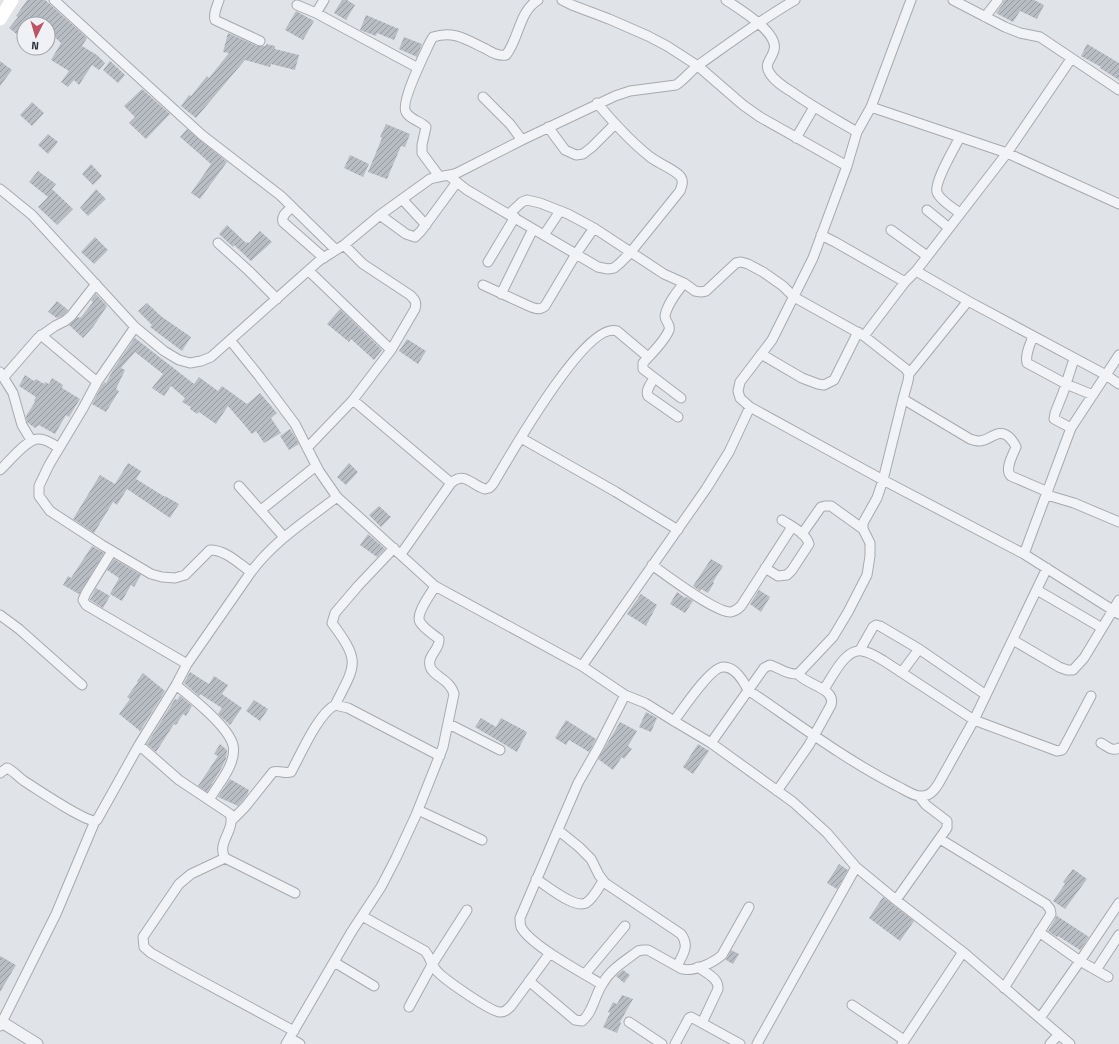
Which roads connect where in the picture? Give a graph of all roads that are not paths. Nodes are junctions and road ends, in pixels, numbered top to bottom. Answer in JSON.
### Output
{"nodes":[{"id":1,"x":12,"y":0,"type":"edge"},
{"id":2,"x":54,"y":0,"type":"edge"},
{"id":3,"x":219,"y":0,"type":"edge"},
{"id":4,"x":324,"y":0,"type":"edge"},
{"id":5,"x":538,"y":0,"type":"edge"},
{"id":6,"x":562,"y":0,"type":"edge"},
{"id":7,"x":726,"y":0,"type":"edge"},
{"id":8,"x":911,"y":0,"type":"edge"},
{"id":9,"x":953,"y":0,"type":"edge"},
{"id":10,"x":998,"y":0,"type":"edge"},
{"id":11,"x":788,"y":2,"type":"edge"},
{"id":12,"x":297,"y":5,"type":"dead end"},
{"id":13,"x":316,"y":13,"type":"junction"},
{"id":14,"x":985,"y":16,"type":"junction"},
{"id":15,"x":0,"y":19,"type":"edge"},
{"id":16,"x":759,"y":23,"type":"junction"},
{"id":17,"x":260,"y":40,"type":"dead end"},
{"id":18,"x":1071,"y":59,"type":"junction"},
{"id":19,"x":698,"y":66,"type":"junction"},
{"id":20,"x":418,"y":68,"type":"junction"},
{"id":21,"x":1119,"y":90,"type":"edge"},
{"id":22,"x":483,"y":97,"type":"dead end"},
{"id":23,"x":597,"y":103,"type":"junction"},
{"id":24,"x":814,"y":107,"type":"junction"},
{"id":25,"x":871,"y":107,"type":"junction"},
{"id":26,"x":615,"y":124,"type":"junction"},
{"id":27,"x":548,"y":127,"type":"junction"},
{"id":28,"x":857,"y":132,"type":"junction"},
{"id":29,"x":960,"y":137,"type":"junction"},
{"id":30,"x":796,"y":138,"type":"junction"},
{"id":31,"x":522,"y":140,"type":"junction"},
{"id":32,"x":1007,"y":153,"type":"junction"},
{"id":33,"x":847,"y":166,"type":"junction"},
{"id":34,"x":439,"y":176,"type":"junction"},
{"id":35,"x":449,"y":176,"type":"junction"},
{"id":36,"x":457,"y":182,"type":"junction"},
{"id":37,"x":0,"y":189,"type":"edge"},
{"id":38,"x":402,"y":199,"type":"junction"},
{"id":39,"x":1119,"y":204,"type":"edge"},
{"id":40,"x":292,"y":207,"type":"junction"},
{"id":41,"x":927,"y":210,"type":"dead end"},
{"id":42,"x":560,"y":211,"type":"junction"},
{"id":43,"x":960,"y":214,"type":"junction"},
{"id":44,"x":380,"y":215,"type":"junction"},
{"id":45,"x":512,"y":216,"type":"junction"},
{"id":46,"x":426,"y":225,"type":"junction"},
{"id":47,"x":533,"y":228,"type":"junction"},
{"id":48,"x":594,"y":228,"type":"junction"},
{"id":49,"x":949,"y":228,"type":"junction"},
{"id":50,"x":891,"y":230,"type":"dead end"},
{"id":51,"x":544,"y":235,"type":"junction"},
{"id":52,"x":821,"y":235,"type":"junction"},
{"id":53,"x":218,"y":243,"type":"dead end"},
{"id":54,"x":340,"y":247,"type":"junction"},
{"id":55,"x":630,"y":253,"type":"junction"},
{"id":56,"x":576,"y":254,"type":"junction"},
{"id":57,"x":927,"y":256,"type":"junction"},
{"id":58,"x":324,"y":258,"type":"junction"},
{"id":59,"x":488,"y":262,"type":"dead end"},
{"id":60,"x":309,"y":270,"type":"junction"},
{"id":61,"x":916,"y":270,"type":"junction"},
{"id":62,"x":684,"y":282,"type":"junction"},
{"id":63,"x":905,"y":282,"type":"junction"},
{"id":64,"x":96,"y":284,"type":"junction"},
{"id":65,"x":483,"y":285,"type":"dead end"},
{"id":66,"x":502,"y":294,"type":"junction"},
{"id":67,"x":794,"y":297,"type":"junction"},
{"id":68,"x":277,"y":298,"type":"junction"},
{"id":69,"x":968,"y":301,"type":"junction"},
{"id":70,"x":135,"y":327,"type":"junction"},
{"id":71,"x":861,"y":334,"type":"junction"},
{"id":72,"x":41,"y":335,"type":"junction"},
{"id":73,"x":1033,"y":336,"type":"junction"},
{"id":74,"x":230,"y":340,"type":"junction"},
{"id":75,"x":391,"y":350,"type":"junction"},
{"id":76,"x":762,"y":354,"type":"junction"},
{"id":77,"x":1119,"y":355,"type":"edge"},
{"id":78,"x":648,"y":357,"type":"junction"},
{"id":79,"x":1074,"y":359,"type":"junction"},
{"id":80,"x":908,"y":374,"type":"junction"},
{"id":81,"x":2,"y":375,"type":"edge"},
{"id":82,"x":1106,"y":375,"type":"junction"},
{"id":83,"x":654,"y":378,"type":"junction"},
{"id":84,"x":97,"y":382,"type":"junction"},
{"id":85,"x":1066,"y":384,"type":"junction"},
{"id":86,"x":1119,"y":384,"type":"edge"},
{"id":87,"x":1093,"y":395,"type":"junction"},
{"id":88,"x":681,"y":398,"type":"dead end"},
{"id":89,"x":903,"y":399,"type":"junction"},
{"id":90,"x":353,"y":400,"type":"junction"},
{"id":91,"x":750,"y":407,"type":"junction"},
{"id":92,"x":678,"y":417,"type":"dead end"},
{"id":93,"x":1071,"y":428,"type":"junction"},
{"id":94,"x":520,"y":438,"type":"junction"},
{"id":95,"x":31,"y":440,"type":"junction"},
{"id":96,"x":59,"y":448,"type":"junction"},
{"id":97,"x":307,"y":448,"type":"junction"},
{"id":98,"x":316,"y":466,"type":"junction"},
{"id":99,"x":0,"y":470,"type":"edge"},
{"id":100,"x":883,"y":480,"type":"junction"},
{"id":101,"x":451,"y":482,"type":"junction"},
{"id":102,"x":239,"y":486,"type":"dead end"},
{"id":103,"x":1048,"y":493,"type":"junction"},
{"id":104,"x":337,"y":497,"type":"junction"},
{"id":105,"x":261,"y":510,"type":"junction"},
{"id":106,"x":782,"y":520,"type":"dead end"},
{"id":107,"x":1119,"y":522,"type":"edge"},
{"id":108,"x":792,"y":527,"type":"junction"},
{"id":109,"x":863,"y":529,"type":"junction"},
{"id":110,"x":678,"y":530,"type":"junction"},
{"id":111,"x":802,"y":534,"type":"junction"},
{"id":112,"x":284,"y":537,"type":"junction"},
{"id":113,"x":112,"y":551,"type":"junction"},
{"id":114,"x":397,"y":551,"type":"junction"},
{"id":115,"x":1024,"y":554,"type":"junction"},
{"id":116,"x":652,"y":565,"type":"junction"},
{"id":117,"x":765,"y":568,"type":"junction"},
{"id":118,"x":1047,"y":568,"type":"junction"},
{"id":119,"x":251,"y":572,"type":"junction"},
{"id":120,"x":436,"y":586,"type":"junction"},
{"id":121,"x":1037,"y":590,"type":"junction"},
{"id":122,"x":1119,"y":600,"type":"edge"},
{"id":123,"x":1116,"y":612,"type":"edge"},
{"id":124,"x":0,"y":615,"type":"edge"},
{"id":125,"x":1102,"y":628,"type":"junction"},
{"id":126,"x":1013,"y":640,"type":"junction"},
{"id":127,"x":919,"y":649,"type":"junction"},
{"id":128,"x":860,"y":650,"type":"junction"},
{"id":129,"x":187,"y":664,"type":"junction"},
{"id":130,"x":582,"y":666,"type":"junction"},
{"id":131,"x":902,"y":672,"type":"junction"},
{"id":132,"x":798,"y":674,"type":"junction"},
{"id":133,"x":82,"y":685,"type":"dead end"},
{"id":134,"x":176,"y":685,"type":"junction"},
{"id":135,"x":824,"y":689,"type":"junction"},
{"id":136,"x":748,"y":690,"type":"junction"},
{"id":137,"x":625,"y":695,"type":"junction"},
{"id":138,"x":986,"y":695,"type":"junction"},
{"id":139,"x":1091,"y":696,"type":"dead end"},
{"id":140,"x":335,"y":705,"type":"junction"},
{"id":141,"x":974,"y":720,"type":"junction"},
{"id":142,"x":674,"y":721,"type":"junction"},
{"id":143,"x":448,"y":724,"type":"junction"},
{"id":144,"x":814,"y":736,"type":"junction"},
{"id":145,"x":711,"y":743,"type":"junction"},
{"id":146,"x":1101,"y":743,"type":"dead end"},
{"id":147,"x":139,"y":745,"type":"junction"},
{"id":148,"x":1119,"y":748,"type":"edge"},
{"id":149,"x":500,"y":750,"type":"dead end"},
{"id":150,"x":440,"y":756,"type":"junction"},
{"id":151,"x":0,"y":772,"type":"edge"},
{"id":152,"x":778,"y":791,"type":"junction"},
{"id":153,"x":919,"y":796,"type":"junction"},
{"id":154,"x":209,"y":800,"type":"junction"},
{"id":155,"x":418,"y":810,"type":"junction"},
{"id":156,"x":232,"y":820,"type":"junction"},
{"id":157,"x":95,"y":822,"type":"junction"},
{"id":158,"x":558,"y":830,"type":"junction"},
{"id":159,"x":940,"y":839,"type":"junction"},
{"id":160,"x":482,"y":840,"type":"dead end"},
{"id":161,"x":226,"y":858,"type":"junction"},
{"id":162,"x":856,"y":867,"type":"junction"},
{"id":163,"x":536,"y":879,"type":"junction"},
{"id":164,"x":603,"y":881,"type":"junction"},
{"id":165,"x":295,"y":893,"type":"dead end"},
{"id":166,"x":896,"y":900,"type":"junction"},
{"id":167,"x":1119,"y":903,"type":"edge"},
{"id":168,"x":749,"y":907,"type":"dead end"},
{"id":169,"x":466,"y":910,"type":"dead end"},
{"id":170,"x":362,"y":916,"type":"junction"},
{"id":171,"x":625,"y":926,"type":"dead end"},
{"id":172,"x":1039,"y":932,"type":"junction"},
{"id":173,"x":1119,"y":935,"type":"edge"},
{"id":174,"x":963,"y":952,"type":"junction"},
{"id":175,"x":550,"y":953,"type":"junction"},
{"id":176,"x":1080,"y":961,"type":"junction"},
{"id":177,"x":334,"y":962,"type":"junction"},
{"id":178,"x":433,"y":963,"type":"junction"},
{"id":179,"x":677,"y":966,"type":"junction"},
{"id":180,"x":698,"y":967,"type":"junction"},
{"id":181,"x":1096,"y":970,"type":"junction"},
{"id":182,"x":585,"y":974,"type":"junction"},
{"id":183,"x":1108,"y":977,"type":"dead end"},
{"id":184,"x":529,"y":981,"type":"junction"},
{"id":185,"x":601,"y":984,"type":"junction"},
{"id":186,"x":374,"y":986,"type":"dead end"},
{"id":187,"x":1004,"y":988,"type":"junction"},
{"id":188,"x":852,"y":1005,"type":"dead end"},
{"id":189,"x":409,"y":1007,"type":"dead end"},
{"id":190,"x":1040,"y":1018,"type":"junction"},
{"id":191,"x":629,"y":1022,"type":"dead end"},
{"id":192,"x":702,"y":1022,"type":"junction"},
{"id":193,"x":1,"y":1023,"type":"edge"},
{"id":194,"x":1059,"y":1034,"type":"junction"},
{"id":195,"x":290,"y":1038,"type":"edge"},
{"id":196,"x":903,"y":1042,"type":"edge"},
{"id":197,"x":37,"y":1044,"type":"edge"},
{"id":198,"x":300,"y":1044,"type":"edge"},
{"id":199,"x":662,"y":1044,"type":"edge"},
{"id":200,"x":675,"y":1044,"type":"edge"},
{"id":201,"x":740,"y":1044,"type":"edge"},
{"id":202,"x":757,"y":1044,"type":"edge"},
{"id":203,"x":1050,"y":1044,"type":"edge"},
{"id":204,"x":1070,"y":1044,"type":"edge"}],
"edges":[{"from":1,"to":15,"type":"main road"},
{"from":2,"to":40,"type":"street"},
{"from":3,"to":17,"type":"street"},
{"from":4,"to":13,"type":"street"},
{"from":5,"to":20,"type":"street"},
{"from":6,"to":19,"type":"street"},
{"from":7,"to":16,"type":"street"},
{"from":8,"to":25,"type":"street"},
{"from":9,"to":14,"type":"street"},
{"from":10,"to":14,"type":"street"},
{"from":11,"to":16,"type":"street"},
{"from":12,"to":13,"type":"street"},
{"from":13,"to":20,"type":"street"},
{"from":14,"to":18,"type":"street"},
{"from":16,"to":19,"type":"street"},
{"from":16,"to":24,"type":"street"},
{"from":18,"to":21,"type":"street"},
{"from":18,"to":32,"type":"street"},
{"from":19,"to":23,"type":"street"},
{"from":19,"to":30,"type":"street"},
{"from":20,"to":34,"type":"street"},
{"from":22,"to":31,"type":"street"},
{"from":23,"to":26,"type":"street"},
{"from":23,"to":27,"type":"street"},
{"from":24,"to":28,"type":"street"},
{"from":24,"to":30,"type":"street"},
{"from":25,"to":28,"type":"street"},
{"from":25,"to":29,"type":"street"},
{"from":26,"to":27,"type":"street"},
{"from":26,"to":55,"type":"street"},
{"from":27,"to":31,"type":"street"},
{"from":28,"to":33,"type":"street"},
{"from":29,"to":32,"type":"street"},
{"from":29,"to":43,"type":"street"},
{"from":30,"to":33,"type":"street"},
{"from":31,"to":35,"type":"street"},
{"from":32,"to":39,"type":"street"},
{"from":32,"to":43,"type":"street"},
{"from":33,"to":52,"type":"street"},
{"from":34,"to":35,"type":"street"},
{"from":34,"to":38,"type":"street"},
{"from":35,"to":36,"type":"street"},
{"from":36,"to":45,"type":"street"},
{"from":36,"to":46,"type":"street"},
{"from":37,"to":64,"type":"street"},
{"from":38,"to":44,"type":"street"},
{"from":38,"to":46,"type":"street"},
{"from":40,"to":54,"type":"street"},
{"from":40,"to":58,"type":"street"},
{"from":41,"to":49,"type":"street"},
{"from":42,"to":45,"type":"street"},
{"from":42,"to":48,"type":"street"},
{"from":42,"to":51,"type":"street"},
{"from":43,"to":49,"type":"street"},
{"from":44,"to":46,"type":"street"},
{"from":44,"to":54,"type":"street"},
{"from":45,"to":47,"type":"street"},
{"from":45,"to":59,"type":"street"},
{"from":47,"to":51,"type":"street"},
{"from":47,"to":66,"type":"street"},
{"from":48,"to":55,"type":"street"},
{"from":48,"to":56,"type":"street"},
{"from":49,"to":57,"type":"street"},
{"from":50,"to":57,"type":"street"},
{"from":51,"to":56,"type":"street"},
{"from":52,"to":63,"type":"street"},
{"from":52,"to":67,"type":"street"},
{"from":53,"to":68,"type":"street"},
{"from":54,"to":58,"type":"street"},
{"from":54,"to":75,"type":"street"},
{"from":55,"to":56,"type":"street"},
{"from":55,"to":62,"type":"street"},
{"from":56,"to":66,"type":"street"},
{"from":57,"to":61,"type":"street"},
{"from":58,"to":60,"type":"street"},
{"from":60,"to":68,"type":"street"},
{"from":60,"to":75,"type":"street"},
{"from":61,"to":63,"type":"street"},
{"from":61,"to":69,"type":"street"},
{"from":62,"to":67,"type":"street"},
{"from":62,"to":78,"type":"street"},
{"from":63,"to":71,"type":"street"},
{"from":64,"to":70,"type":"street"},
{"from":64,"to":72,"type":"street"},
{"from":65,"to":66,"type":"street"},
{"from":67,"to":71,"type":"street"},
{"from":67,"to":76,"type":"street"},
{"from":68,"to":74,"type":"street"},
{"from":69,"to":73,"type":"street"},
{"from":69,"to":80,"type":"street"},
{"from":70,"to":74,"type":"street"},
{"from":70,"to":84,"type":"street"},
{"from":71,"to":76,"type":"street"},
{"from":71,"to":80,"type":"street"},
{"from":72,"to":81,"type":"street"},
{"from":72,"to":84,"type":"street"},
{"from":73,"to":79,"type":"street"},
{"from":73,"to":85,"type":"street"},
{"from":74,"to":97,"type":"street"},
{"from":75,"to":90,"type":"street"},
{"from":76,"to":91,"type":"street"},
{"from":77,"to":82,"type":"street"},
{"from":78,"to":83,"type":"street"},
{"from":78,"to":94,"type":"street"},
{"from":79,"to":82,"type":"street"},
{"from":79,"to":85,"type":"street"},
{"from":80,"to":89,"type":"street"},
{"from":81,"to":95,"type":"street"},
{"from":82,"to":86,"type":"street"},
{"from":82,"to":87,"type":"street"},
{"from":83,"to":88,"type":"street"},
{"from":83,"to":92,"type":"street"},
{"from":84,"to":96,"type":"street"},
{"from":85,"to":87,"type":"street"},
{"from":85,"to":93,"type":"street"},
{"from":87,"to":93,"type":"street"},
{"from":89,"to":100,"type":"street"},
{"from":89,"to":103,"type":"street"},
{"from":90,"to":97,"type":"street"},
{"from":90,"to":101,"type":"street"},
{"from":91,"to":100,"type":"street"},
{"from":91,"to":110,"type":"street"},
{"from":93,"to":103,"type":"street"},
{"from":94,"to":101,"type":"street"},
{"from":94,"to":110,"type":"street"},
{"from":95,"to":96,"type":"street"},
{"from":95,"to":99,"type":"street"},
{"from":96,"to":113,"type":"street"},
{"from":97,"to":98,"type":"street"},
{"from":98,"to":104,"type":"street"},
{"from":98,"to":105,"type":"street"},
{"from":100,"to":109,"type":"street"},
{"from":100,"to":115,"type":"street"},
{"from":101,"to":114,"type":"street"},
{"from":102,"to":105,"type":"street"},
{"from":103,"to":107,"type":"street"},
{"from":103,"to":115,"type":"street"},
{"from":104,"to":112,"type":"street"},
{"from":104,"to":114,"type":"street"},
{"from":105,"to":112,"type":"street"},
{"from":106,"to":108,"type":"street"},
{"from":108,"to":111,"type":"street"},
{"from":108,"to":117,"type":"street"},
{"from":109,"to":111,"type":"street"},
{"from":109,"to":132,"type":"street"},
{"from":110,"to":116,"type":"street"},
{"from":111,"to":117,"type":"street"},
{"from":112,"to":119,"type":"street"},
{"from":113,"to":119,"type":"street"},
{"from":113,"to":129,"type":"street"},
{"from":114,"to":120,"type":"street"},
{"from":114,"to":140,"type":"street"},
{"from":115,"to":118,"type":"street"},
{"from":116,"to":117,"type":"street"},
{"from":116,"to":130,"type":"street"},
{"from":118,"to":121,"type":"street"},
{"from":118,"to":123,"type":"street"},
{"from":119,"to":129,"type":"street"},
{"from":120,"to":130,"type":"street"},
{"from":120,"to":143,"type":"street"},
{"from":121,"to":125,"type":"street"},
{"from":121,"to":126,"type":"street"},
{"from":122,"to":123,"type":"street"},
{"from":123,"to":125,"type":"street"},
{"from":124,"to":133,"type":"street"},
{"from":125,"to":126,"type":"street"},
{"from":126,"to":138,"type":"street"},
{"from":127,"to":128,"type":"street"},
{"from":127,"to":131,"type":"street"},
{"from":127,"to":138,"type":"street"},
{"from":128,"to":131,"type":"street"},
{"from":128,"to":135,"type":"street"},
{"from":129,"to":134,"type":"street"},
{"from":130,"to":137,"type":"street"},
{"from":131,"to":141,"type":"street"},
{"from":132,"to":135,"type":"street"},
{"from":132,"to":136,"type":"street"},
{"from":134,"to":147,"type":"street"},
{"from":134,"to":154,"type":"street"},
{"from":135,"to":144,"type":"street"},
{"from":136,"to":142,"type":"street"},
{"from":136,"to":144,"type":"street"},
{"from":136,"to":145,"type":"street"},
{"from":137,"to":142,"type":"street"},
{"from":137,"to":158,"type":"street"},
{"from":138,"to":141,"type":"street"},
{"from":139,"to":141,"type":"street"},
{"from":140,"to":150,"type":"street"},
{"from":140,"to":156,"type":"street"},
{"from":141,"to":153,"type":"street"},
{"from":142,"to":145,"type":"street"},
{"from":143,"to":149,"type":"street"},
{"from":143,"to":150,"type":"street"},
{"from":144,"to":152,"type":"street"},
{"from":144,"to":153,"type":"street"},
{"from":145,"to":152,"type":"street"},
{"from":146,"to":148,"type":"street"},
{"from":147,"to":154,"type":"street"},
{"from":147,"to":157,"type":"street"},
{"from":150,"to":155,"type":"street"},
{"from":151,"to":157,"type":"street"},
{"from":152,"to":162,"type":"street"},
{"from":153,"to":159,"type":"street"},
{"from":154,"to":156,"type":"street"},
{"from":155,"to":160,"type":"street"},
{"from":155,"to":170,"type":"street"},
{"from":156,"to":161,"type":"street"},
{"from":157,"to":193,"type":"street"},
{"from":158,"to":163,"type":"street"},
{"from":158,"to":164,"type":"street"},
{"from":159,"to":166,"type":"street"},
{"from":159,"to":172,"type":"street"},
{"from":161,"to":165,"type":"street"},
{"from":161,"to":195,"type":"street"},
{"from":162,"to":166,"type":"street"},
{"from":162,"to":202,"type":"street"},
{"from":163,"to":164,"type":"street"},
{"from":163,"to":175,"type":"street"},
{"from":164,"to":179,"type":"street"},
{"from":166,"to":174,"type":"street"},
{"from":167,"to":176,"type":"street"},
{"from":168,"to":180,"type":"street"},
{"from":169,"to":178,"type":"street"},
{"from":170,"to":177,"type":"street"},
{"from":170,"to":178,"type":"street"},
{"from":171,"to":182,"type":"street"},
{"from":172,"to":176,"type":"street"},
{"from":172,"to":187,"type":"street"},
{"from":173,"to":181,"type":"street"},
{"from":174,"to":187,"type":"street"},
{"from":174,"to":196,"type":"street"},
{"from":175,"to":182,"type":"street"},
{"from":175,"to":184,"type":"street"},
{"from":176,"to":181,"type":"street"},
{"from":176,"to":190,"type":"street"},
{"from":177,"to":186,"type":"street"},
{"from":177,"to":195,"type":"street"},
{"from":178,"to":184,"type":"street"},
{"from":178,"to":189,"type":"street"},
{"from":179,"to":180,"type":"street"},
{"from":179,"to":185,"type":"street"},
{"from":180,"to":192,"type":"street"},
{"from":181,"to":183,"type":"street"},
{"from":182,"to":185,"type":"street"},
{"from":184,"to":185,"type":"street"},
{"from":187,"to":190,"type":"street"},
{"from":188,"to":196,"type":"street"},
{"from":190,"to":194,"type":"street"},
{"from":191,"to":199,"type":"street"},
{"from":192,"to":200,"type":"street"},
{"from":192,"to":201,"type":"street"},
{"from":193,"to":197,"type":"street"},
{"from":194,"to":203,"type":"street"},
{"from":194,"to":204,"type":"street"},
{"from":195,"to":198,"type":"street"}]}
